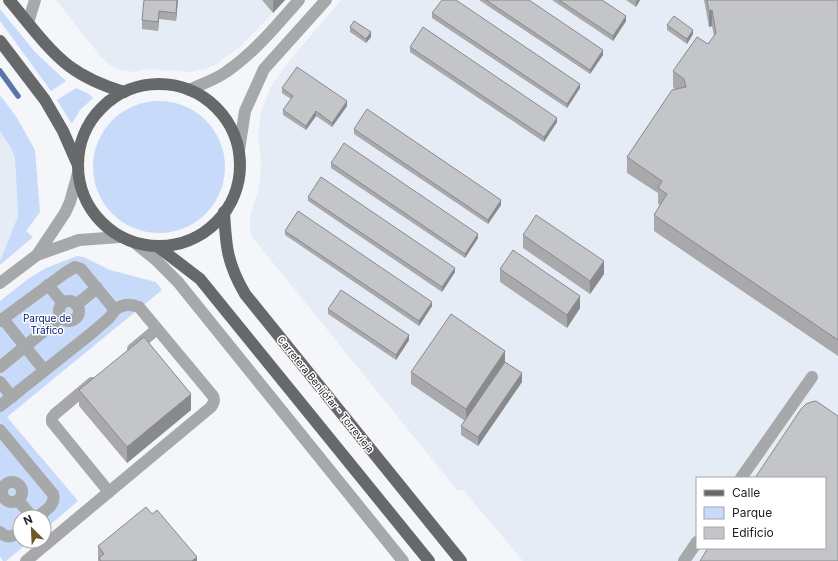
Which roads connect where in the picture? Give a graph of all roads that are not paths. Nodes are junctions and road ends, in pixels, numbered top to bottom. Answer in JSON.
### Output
{"nodes":[{"id":1,"x":9,"y":0,"type":"edge"},
{"id":2,"x":35,"y":0,"type":"edge"},
{"id":3,"x":299,"y":0,"type":"edge"},
{"id":4,"x":326,"y":0,"type":"edge"},
{"id":5,"x":28,"y":23,"type":"junction"},
{"id":6,"x":0,"y":41,"type":"edge"},
{"id":7,"x":189,"y":90,"type":"junction"},
{"id":8,"x":124,"y":92,"type":"junction"},
{"id":9,"x":239,"y":150,"type":"junction"},
{"id":10,"x":78,"y":169,"type":"junction"},
{"id":11,"x":224,"y":212,"type":"junction"},
{"id":12,"x":120,"y":237,"type":"junction"},
{"id":13,"x":135,"y":242,"type":"junction"},
{"id":14,"x":157,"y":246,"type":"junction"},
{"id":15,"x":37,"y":255,"type":"junction"},
{"id":16,"x":0,"y":283,"type":"edge"},
{"id":17,"x":48,"y":285,"type":"junction"},
{"id":18,"x":97,"y":288,"type":"junction"},
{"id":19,"x":63,"y":303,"type":"junction"},
{"id":20,"x":76,"y":305,"type":"junction"},
{"id":21,"x":115,"y":310,"type":"junction"},
{"id":22,"x":61,"y":317,"type":"junction"},
{"id":23,"x":75,"y":319,"type":"junction"},
{"id":24,"x":1,"y":320,"type":"edge"},
{"id":25,"x":157,"y":329,"type":"junction"},
{"id":26,"x":89,"y":335,"type":"junction"},
{"id":27,"x":25,"y":346,"type":"junction"},
{"id":28,"x":127,"y":354,"type":"edge"},
{"id":29,"x":0,"y":367,"type":"edge"},
{"id":30,"x":44,"y":370,"type":"junction"},
{"id":31,"x":103,"y":374,"type":"edge"},
{"id":32,"x":812,"y":376,"type":"dead end"},
{"id":33,"x":0,"y":382,"type":"edge"},
{"id":34,"x":12,"y":397,"type":"junction"},
{"id":35,"x":0,"y":406,"type":"edge"},
{"id":36,"x":0,"y":431,"type":"edge"},
{"id":37,"x":35,"y":472,"type":"junction"},
{"id":38,"x":742,"y":477,"type":"edge"},
{"id":39,"x":3,"y":481,"type":"edge"},
{"id":40,"x":19,"y":485,"type":"junction"},
{"id":41,"x":109,"y":492,"type":"junction"},
{"id":42,"x":2,"y":500,"type":"edge"},
{"id":43,"x":18,"y":500,"type":"junction"},
{"id":44,"x":25,"y":509,"type":"edge"},
{"id":45,"x":47,"y":509,"type":"edge"},
{"id":46,"x":0,"y":532,"type":"edge"},
{"id":47,"x":12,"y":536,"type":"edge"},
{"id":48,"x":696,"y":543,"type":"edge"},
{"id":49,"x":26,"y":561,"type":"edge"},
{"id":50,"x":403,"y":561,"type":"edge"},
{"id":51,"x":429,"y":561,"type":"edge"},
{"id":52,"x":461,"y":561,"type":"edge"},
{"id":53,"x":684,"y":561,"type":"edge"}],
"edges":[{"from":1,"to":5,"type":"main road"},
{"from":2,"to":5,"type":"street"},
{"from":3,"to":7,"type":"street"},
{"from":4,"to":9,"type":"street"},
{"from":5,"to":8,"type":"main road"},
{"from":6,"to":10,"type":"main road"},
{"from":7,"to":8,"type":"main road"},
{"from":7,"to":9,"type":"main road"},
{"from":8,"to":10,"type":"main road"},
{"from":9,"to":11,"type":"main road"},
{"from":10,"to":12,"type":"main road"},
{"from":10,"to":15,"type":"street"},
{"from":11,"to":14,"type":"main road"},
{"from":11,"to":52,"type":"main road","name":"Carretera Benijófar - Torrevieja"},
{"from":12,"to":13,"type":"main road"},
{"from":12,"to":15,"type":"street"},
{"from":13,"to":14,"type":"main road"},
{"from":13,"to":50,"type":"street"},
{"from":14,"to":51,"type":"main road"},
{"from":15,"to":16,"type":"street"},
{"from":17,"to":18,"type":"street"},
{"from":17,"to":19,"type":"street"},
{"from":17,"to":24,"type":"street"},
{"from":18,"to":20,"type":"street"},
{"from":18,"to":21,"type":"street"},
{"from":19,"to":20,"type":"street"},
{"from":19,"to":22,"type":"street"},
{"from":20,"to":23,"type":"street"},
{"from":21,"to":25,"type":"street"},
{"from":21,"to":26,"type":"street"},
{"from":22,"to":23,"type":"street"},
{"from":22,"to":27,"type":"street"},
{"from":23,"to":26,"type":"street"},
{"from":24,"to":27,"type":"street"},
{"from":25,"to":28,"type":"street"},
{"from":25,"to":41,"type":"street"},
{"from":26,"to":30,"type":"street"},
{"from":27,"to":29,"type":"street"},
{"from":27,"to":30,"type":"street"},
{"from":30,"to":34,"type":"street"},
{"from":31,"to":41,"type":"street"},
{"from":32,"to":38,"type":"street"},
{"from":33,"to":34,"type":"street"},
{"from":34,"to":35,"type":"street"},
{"from":36,"to":37,"type":"street"},
{"from":37,"to":40,"type":"street"},
{"from":37,"to":45,"type":"street"},
{"from":39,"to":40,"type":"street"},
{"from":39,"to":42,"type":"street"},
{"from":40,"to":43,"type":"street"},
{"from":41,"to":49,"type":"street"},
{"from":42,"to":43,"type":"street"},
{"from":43,"to":44,"type":"street"},
{"from":46,"to":47,"type":"street"},
{"from":48,"to":53,"type":"street"}]}
